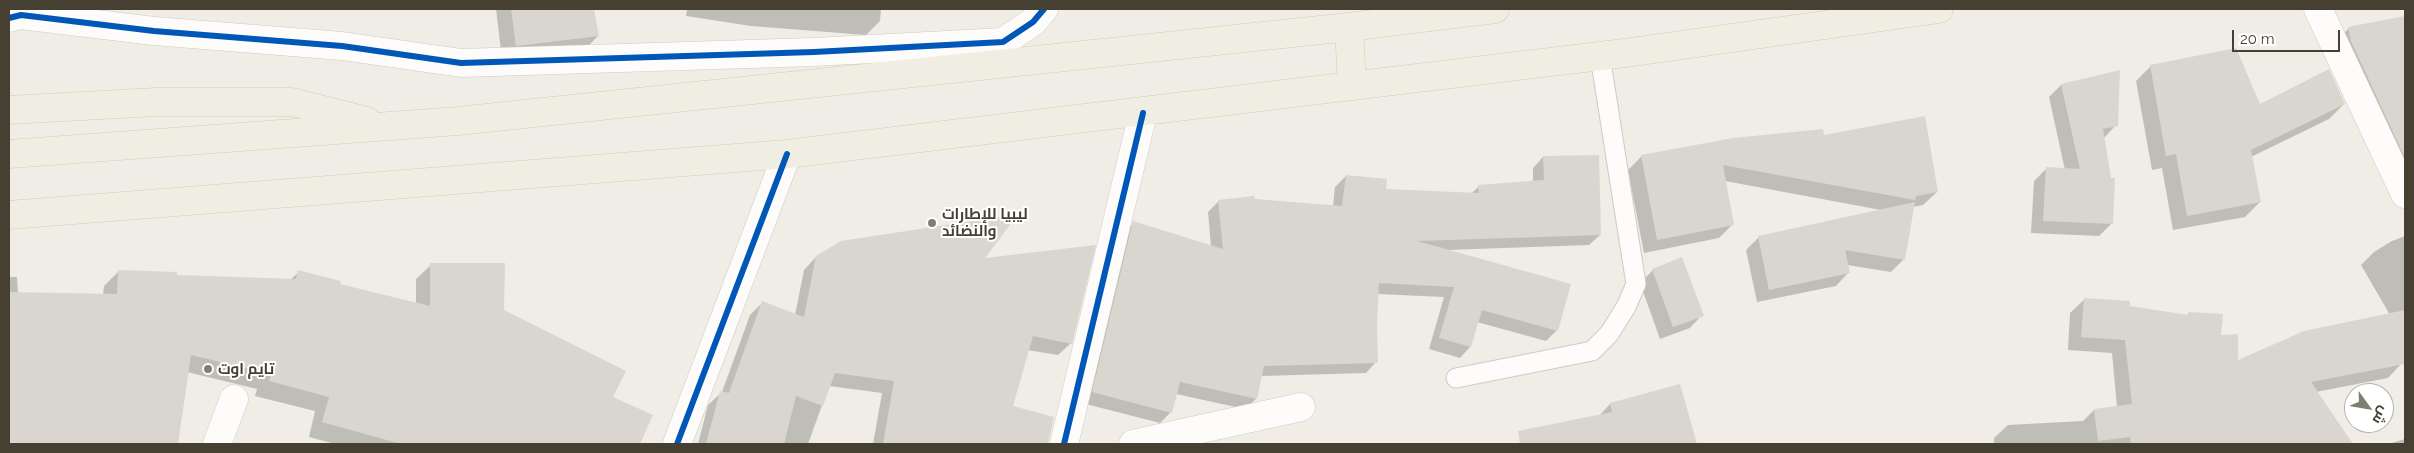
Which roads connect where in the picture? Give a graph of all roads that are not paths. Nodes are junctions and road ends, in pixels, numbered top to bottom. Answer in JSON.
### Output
{"nodes":[{"id":1,"x":1044,"y":9,"type":"edge"},
{"id":2,"x":1485,"y":9,"type":"edge"},
{"id":3,"x":1938,"y":9,"type":"edge"},
{"id":4,"x":2318,"y":9,"type":"edge"},
{"id":5,"x":20,"y":14,"type":"edge"},
{"id":6,"x":1348,"y":27,"type":"junction"},
{"id":7,"x":1600,"y":56,"type":"junction"},
{"id":8,"x":1352,"y":86,"type":"junction"},
{"id":9,"x":9,"y":110,"type":"edge"},
{"id":10,"x":1143,"y":113,"type":"junction"},
{"id":11,"x":388,"y":126,"type":"junction"},
{"id":12,"x":9,"y":154,"type":"edge"},
{"id":13,"x":787,"y":154,"type":"junction"},
{"id":14,"x":2405,"y":194,"type":"edge"},
{"id":15,"x":9,"y":214,"type":"edge"},
{"id":16,"x":1456,"y":378,"type":"dead end"},
{"id":17,"x":234,"y":399,"type":"dead end"},
{"id":18,"x":1301,"y":407,"type":"dead end"},
{"id":19,"x":217,"y":444,"type":"edge"},
{"id":20,"x":676,"y":444,"type":"edge"},
{"id":21,"x":1064,"y":444,"type":"edge"},
{"id":22,"x":1133,"y":444,"type":"edge"}],
"edges":[{"from":1,"to":5,"type":"street"},
{"from":2,"to":6,"type":"main road"},
{"from":3,"to":7,"type":"main road"},
{"from":4,"to":14,"type":"street"},
{"from":6,"to":8,"type":"main road"},
{"from":6,"to":11,"type":"main road"},
{"from":7,"to":8,"type":"main road"},
{"from":7,"to":16,"type":"lane"},
{"from":8,"to":10,"type":"main road"},
{"from":9,"to":11,"type":"main road"},
{"from":10,"to":13,"type":"main road"},
{"from":10,"to":21,"type":"street"},
{"from":11,"to":12,"type":"main road"},
{"from":13,"to":15,"type":"main road"},
{"from":13,"to":20,"type":"street"},
{"from":17,"to":19,"type":"street"},
{"from":18,"to":22,"type":"street"}]}
